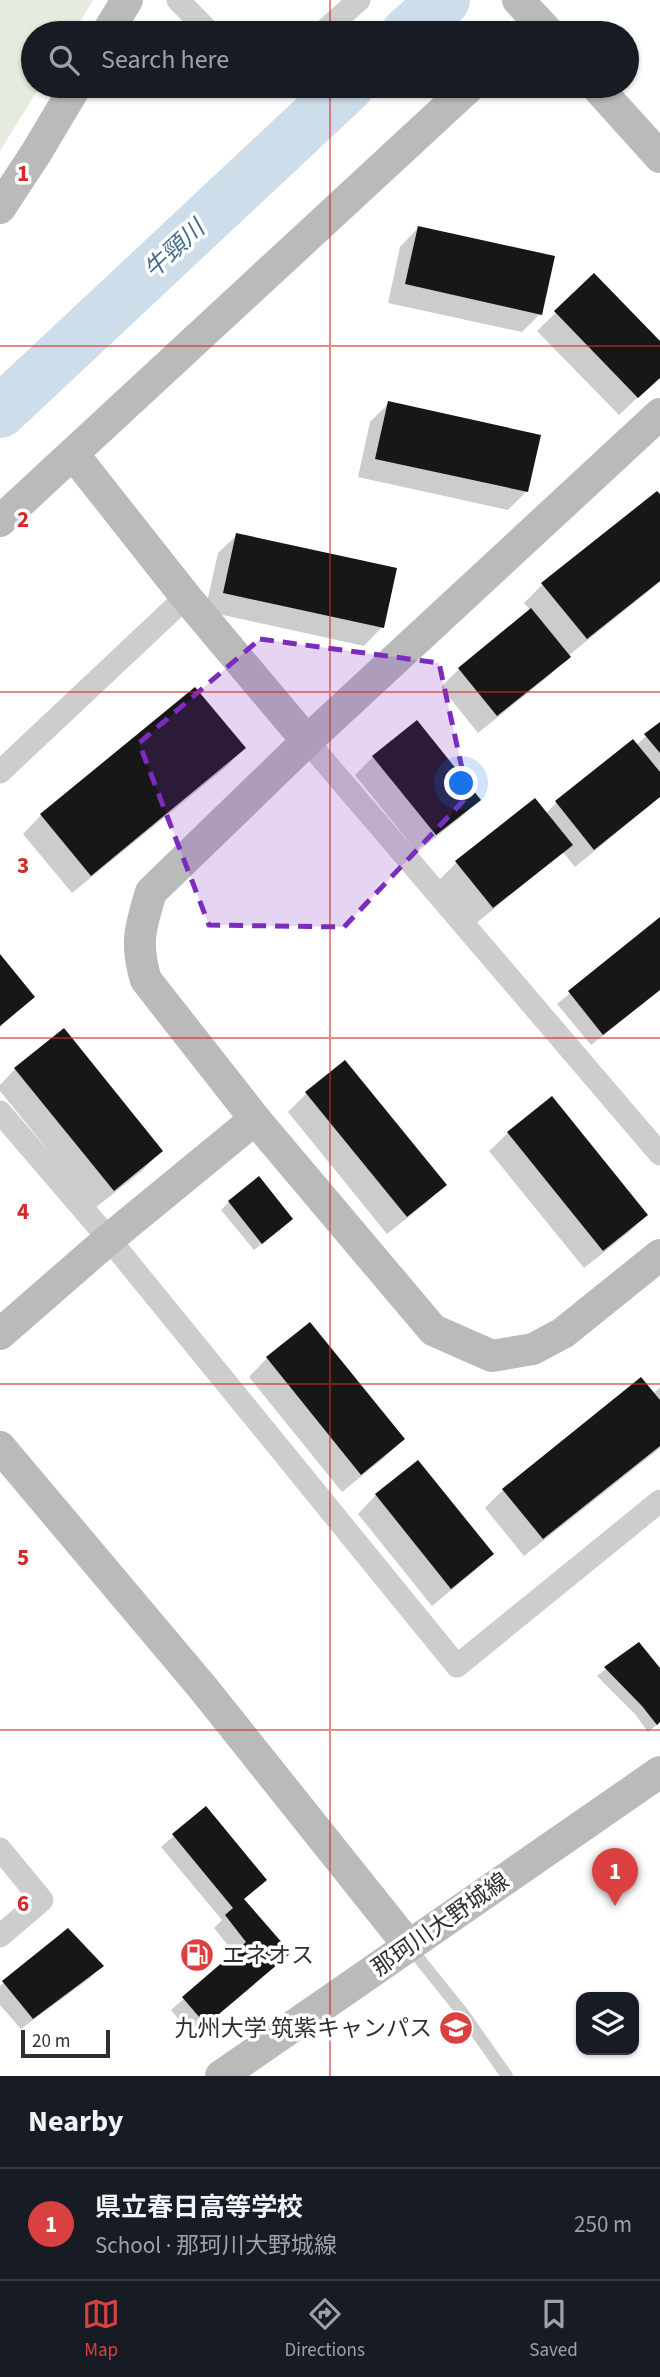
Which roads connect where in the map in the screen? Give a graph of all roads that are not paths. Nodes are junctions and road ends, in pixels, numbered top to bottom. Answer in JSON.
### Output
{"nodes":[{"id":1,"x":127,"y":0,"type":"edge"},
{"id":2,"x":178,"y":0,"type":"edge"},
{"id":3,"x":359,"y":0,"type":"edge"},
{"id":4,"x":114,"y":21,"type":"edge"},
{"id":5,"x":198,"y":21,"type":"edge"},
{"id":6,"x":336,"y":21,"type":"edge"},
{"id":7,"x":69,"y":98,"type":"edge"},
{"id":8,"x":457,"y":98,"type":"edge"},
{"id":9,"x":607,"y":98,"type":"edge"},
{"id":10,"x":660,"y":158,"type":"edge"},
{"id":11,"x":0,"y":208,"type":"edge"},
{"id":12,"x":660,"y":414,"type":"edge"},
{"id":13,"x":73,"y":454,"type":"junction"},
{"id":14,"x":0,"y":521,"type":"edge"},
{"id":15,"x":186,"y":597,"type":"junction"},
{"id":16,"x":307,"y":741,"type":"junction"},
{"id":17,"x":0,"y":772,"type":"edge"},
{"id":18,"x":0,"y":1112,"type":"edge"},
{"id":19,"x":256,"y":1119,"type":"junction"},
{"id":20,"x":660,"y":1154,"type":"edge"},
{"id":21,"x":109,"y":1239,"type":"junction"},
{"id":22,"x":660,"y":1255,"type":"edge"},
{"id":23,"x":0,"y":1334,"type":"edge"},
{"id":24,"x":0,"y":1447,"type":"edge"},
{"id":25,"x":660,"y":1501,"type":"edge"},
{"id":26,"x":660,"y":1772,"type":"edge"},
{"id":27,"x":0,"y":1849,"type":"edge"},
{"id":28,"x":0,"y":1936,"type":"edge"},
{"id":29,"x":409,"y":1946,"type":"junction"},
{"id":30,"x":221,"y":2076,"type":"edge"},
{"id":31,"x":506,"y":2076,"type":"edge"}],
"edges":[{"from":1,"to":4,"type":"street"},
{"from":2,"to":5,"type":"street"},
{"from":3,"to":6,"type":"street"},
{"from":7,"to":11,"type":"street"},
{"from":8,"to":13,"type":"street"},
{"from":9,"to":10,"type":"street"},
{"from":12,"to":16,"type":"street"},
{"from":13,"to":14,"type":"street"},
{"from":13,"to":15,"type":"street"},
{"from":15,"to":16,"type":"street"},
{"from":15,"to":17,"type":"street"},
{"from":16,"to":19,"type":"street"},
{"from":16,"to":20,"type":"street"},
{"from":18,"to":21,"type":"street"},
{"from":19,"to":21,"type":"street"},
{"from":19,"to":22,"type":"street"},
{"from":21,"to":23,"type":"street"},
{"from":21,"to":25,"type":"street"},
{"from":24,"to":29,"type":"street"},
{"from":26,"to":29,"type":"street","name":"那珂川大野城線"},
{"from":27,"to":28,"type":"street"},
{"from":29,"to":30,"type":"street","name":"那珂川大野城線"},
{"from":29,"to":31,"type":"lane"}]}
